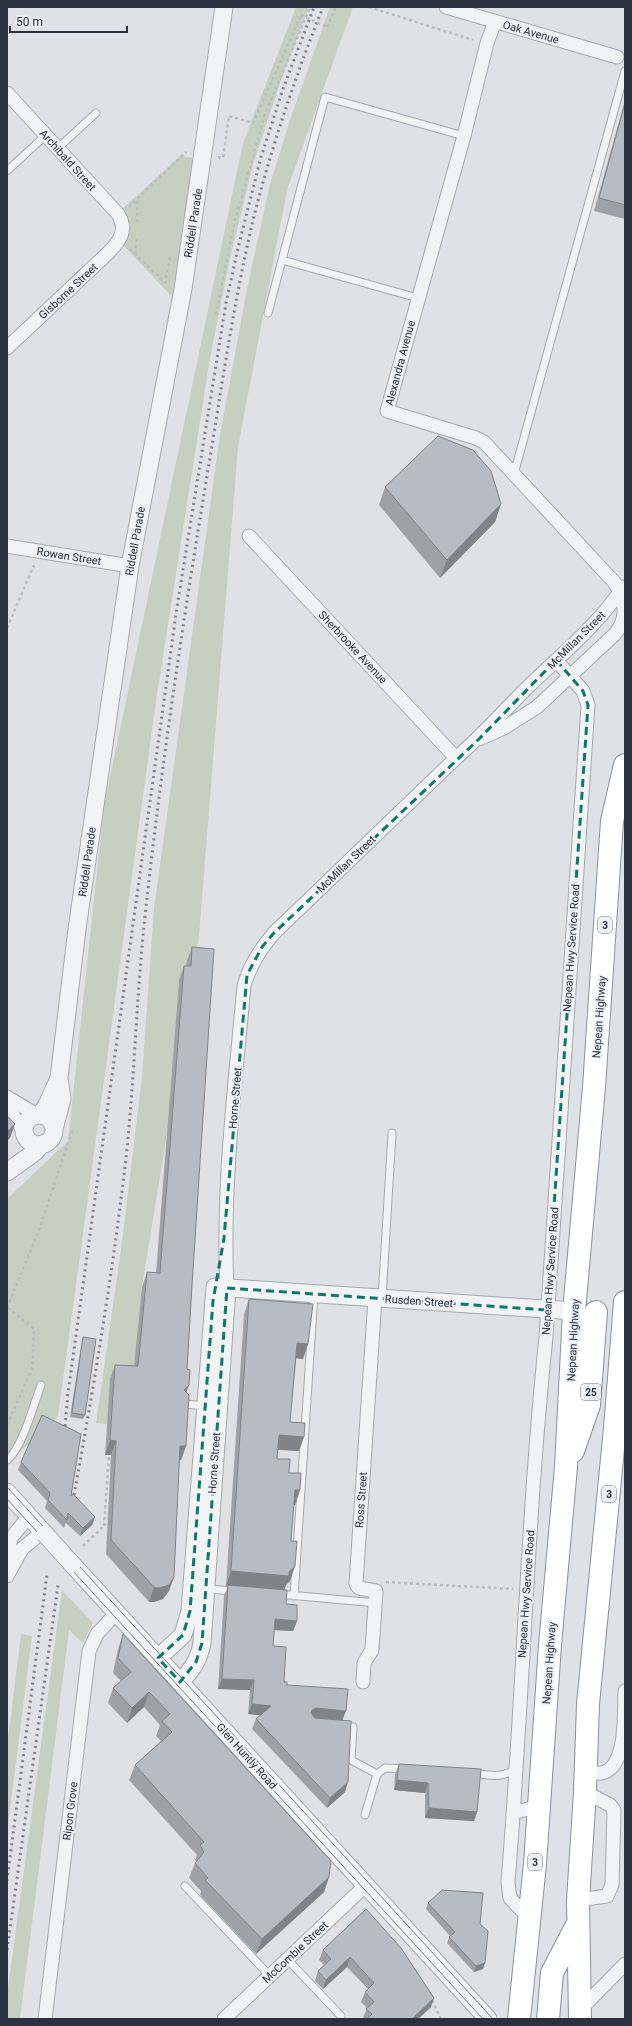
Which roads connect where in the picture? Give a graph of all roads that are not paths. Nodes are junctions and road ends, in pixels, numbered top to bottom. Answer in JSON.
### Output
{"nodes":[{"id":1,"x":224,"y":7,"type":"edge"},
{"id":2,"x":446,"y":7,"type":"edge"},
{"id":3,"x":495,"y":21,"type":"junction"},
{"id":4,"x":616,"y":56,"type":"dead end"},
{"id":5,"x":625,"y":71,"type":"edge"},
{"id":6,"x":8,"y":97,"type":"edge"},
{"id":7,"x":96,"y":113,"type":"dead end"},
{"id":8,"x":46,"y":135,"type":"junction"},
{"id":9,"x":464,"y":136,"type":"junction"},
{"id":10,"x":58,"y":148,"type":"junction"},
{"id":11,"x":7,"y":171,"type":"edge"},
{"id":12,"x":122,"y":234,"type":"joint"},
{"id":13,"x":282,"y":260,"type":"junction"},
{"id":14,"x":418,"y":298,"type":"junction"},
{"id":15,"x":268,"y":314,"type":"dead end"},
{"id":16,"x":7,"y":348,"type":"edge"},
{"id":17,"x":514,"y":474,"type":"junction"},
{"id":18,"x":249,"y":536,"type":"dead end"},
{"id":19,"x":7,"y":546,"type":"edge"},
{"id":20,"x":130,"y":566,"type":"junction"},
{"id":21,"x":622,"y":588,"type":"edge"},
{"id":22,"x":556,"y":660,"type":"junction"},
{"id":23,"x":570,"y":676,"type":"junction"},
{"id":24,"x":479,"y":739,"type":"junction"},
{"id":25,"x":456,"y":758,"type":"junction"},
{"id":26,"x":625,"y":764,"type":"edge"},
{"id":27,"x":253,"y":961,"type":"joint"},
{"id":28,"x":59,"y":1078,"type":"junction"},
{"id":29,"x":7,"y":1097,"type":"edge"},
{"id":30,"x":7,"y":1106,"type":"edge"},
{"id":31,"x":38,"y":1115,"type":"junction"},
{"id":32,"x":54,"y":1129,"type":"junction"},
{"id":33,"x":25,"y":1133,"type":"junction"},
{"id":34,"x":392,"y":1133,"type":"dead end"},
{"id":35,"x":42,"y":1144,"type":"junction"},
{"id":36,"x":7,"y":1169,"type":"edge"},
{"id":37,"x":7,"y":1172,"type":"edge"},
{"id":38,"x":221,"y":1288,"type":"junction"},
{"id":39,"x":314,"y":1294,"type":"junction"},
{"id":40,"x":378,"y":1298,"type":"junction"},
{"id":41,"x":624,"y":1308,"type":"edge"},
{"id":42,"x":547,"y":1310,"type":"junction"},
{"id":43,"x":574,"y":1311,"type":"junction"},
{"id":44,"x":596,"y":1312,"type":"junction"},
{"id":45,"x":41,"y":1386,"type":"dead end"},
{"id":46,"x":211,"y":1396,"type":"junction"},
{"id":47,"x":184,"y":1404,"type":"edge"},
{"id":48,"x":7,"y":1460,"type":"edge"},
{"id":49,"x":566,"y":1467,"type":"junction"},
{"id":50,"x":7,"y":1492,"type":"edge"},
{"id":51,"x":29,"y":1516,"type":"junction"},
{"id":52,"x":44,"y":1533,"type":"junction"},
{"id":53,"x":7,"y":1562,"type":"edge"},
{"id":54,"x":7,"y":1576,"type":"edge"},
{"id":55,"x":199,"y":1588,"type":"junction"},
{"id":56,"x":243,"y":1592,"type":"edge"},
{"id":57,"x":272,"y":1594,"type":"edge"},
{"id":58,"x":294,"y":1596,"type":"junction"},
{"id":59,"x":376,"y":1597,"type":"junction"},
{"id":60,"x":117,"y":1612,"type":"junction"},
{"id":61,"x":158,"y":1658,"type":"junction"},
{"id":62,"x":180,"y":1682,"type":"junction"},
{"id":63,"x":363,"y":1682,"type":"dead end"},
{"id":64,"x":625,"y":1690,"type":"edge"},
{"id":65,"x":332,"y":1725,"type":"edge"},
{"id":66,"x":415,"y":1770,"type":"edge"},
{"id":67,"x":515,"y":1770,"type":"junction"},
{"id":68,"x":586,"y":1771,"type":"junction"},
{"id":69,"x":465,"y":1773,"type":"edge"},
{"id":70,"x":377,"y":1774,"type":"junction"},
{"id":71,"x":585,"y":1792,"type":"junction"},
{"id":72,"x":539,"y":1806,"type":"junction"},
{"id":73,"x":513,"y":1813,"type":"junction"},
{"id":74,"x":365,"y":1815,"type":"dead end"},
{"id":75,"x":366,"y":1885,"type":"junction"},
{"id":76,"x":185,"y":1886,"type":"dead end"},
{"id":77,"x":578,"y":1900,"type":"junction"},
{"id":78,"x":529,"y":1918,"type":"junction"},
{"id":79,"x":578,"y":1922,"type":"junction"},
{"id":80,"x":287,"y":1959,"type":"junction"},
{"id":81,"x":625,"y":1964,"type":"edge"},
{"id":82,"x":270,"y":1976,"type":"junction"},
{"id":83,"x":581,"y":2014,"type":"edge"},
{"id":84,"x":341,"y":2016,"type":"dead end"},
{"id":85,"x":45,"y":2019,"type":"edge"},
{"id":86,"x":224,"y":2019,"type":"edge"},
{"id":87,"x":488,"y":2019,"type":"edge"},
{"id":88,"x":519,"y":2019,"type":"edge"},
{"id":89,"x":548,"y":2019,"type":"edge"}],
"edges":[{"from":1,"to":20,"type":"street","name":"Riddell Parade"},
{"from":2,"to":3,"type":"street","name":"Oak Avenue"},
{"from":3,"to":4,"type":"street","name":"Oak Avenue"},
{"from":3,"to":9,"type":"street","name":"Alexandra Avenue"},
{"from":5,"to":17,"type":"lane"},
{"from":6,"to":8,"type":"street","name":"Archibald Street"},
{"from":7,"to":10,"type":"lane"},
{"from":8,"to":10,"type":"street","name":"Archibald Street"},
{"from":8,"to":11,"type":"lane"},
{"from":9,"to":13,"type":"lane"},
{"from":9,"to":14,"type":"street","name":"Alexandra Avenue"},
{"from":10,"to":12,"type":"street","name":"Archibald Street"},
{"from":12,"to":16,"type":"street","name":"Gisborne Street"},
{"from":13,"to":14,"type":"lane"},
{"from":13,"to":15,"type":"lane"},
{"from":14,"to":17,"type":"street","name":"Alexandra Avenue"},
{"from":17,"to":21,"type":"street","name":"Alexandra Avenue"},
{"from":18,"to":25,"type":"street","name":"Sherbrooke Avenue"},
{"from":19,"to":20,"type":"street","name":"Rowan Street"},
{"from":20,"to":28,"type":"street","name":"Riddell Parade"},
{"from":21,"to":22,"type":"street","name":"McMillan Street"},
{"from":21,"to":23,"type":"street","name":"McMillan Street"},
{"from":22,"to":23,"type":"street","name":"Nepean Hwy Service Road"},
{"from":22,"to":24,"type":"street","name":"McMillan Street"},
{"from":23,"to":24,"type":"street","name":"McMillan Street"},
{"from":23,"to":42,"type":"street","name":"Nepean Hwy Service Road"},
{"from":24,"to":25,"type":"street","name":"McMillan Street"},
{"from":25,"to":27,"type":"street","name":"McMillan Street"},
{"from":26,"to":43,"type":"highway","name":"Nepean Highway","number":"3"},
{"from":27,"to":38,"type":"street","name":"Horne Street"},
{"from":28,"to":31,"type":"street","name":"Riddell Parade"},
{"from":28,"to":32,"type":"street","name":"Riddell Parade"},
{"from":29,"to":31,"type":"street"},
{"from":30,"to":33,"type":"street"},
{"from":31,"to":32,"type":"street"},
{"from":31,"to":33,"type":"street"},
{"from":32,"to":35,"type":"street"},
{"from":33,"to":35,"type":"street"},
{"from":33,"to":36,"type":"street"},
{"from":34,"to":40,"type":"lane"},
{"from":35,"to":37,"type":"street"},
{"from":38,"to":39,"type":"street","name":"Rusden Street"},
{"from":38,"to":46,"type":"street","name":"Horne Street"},
{"from":39,"to":40,"type":"street","name":"Rusden Street"},
{"from":39,"to":58,"type":"lane"},
{"from":40,"to":42,"type":"street","name":"Rusden Street"},
{"from":40,"to":59,"type":"street","name":"Ross Street"},
{"from":41,"to":44,"type":"highway","name":"Rusden Street"},
{"from":41,"to":68,"type":"highway","number":"3"},
{"from":42,"to":43,"type":"street","name":"Rusden Street"},
{"from":42,"to":67,"type":"street","name":"Nepean Hwy Service Road"},
{"from":43,"to":44,"type":"highway","name":"Rusden Street"},
{"from":43,"to":49,"type":"highway","name":"Nepean Highway","number":"3"},
{"from":44,"to":49,"type":"highway","number":"25"},
{"from":45,"to":48,"type":"lane"},
{"from":46,"to":47,"type":"lane"},
{"from":46,"to":55,"type":"street","name":"Horne Street"},
{"from":49,"to":72,"type":"highway","name":"Nepean Highway","number":"3"},
{"from":50,"to":51,"type":"street","name":"Glen Huntly Road"},
{"from":51,"to":52,"type":"street","name":"Glen Huntly Road"},
{"from":51,"to":53,"type":"street"},
{"from":52,"to":54,"type":"street"},
{"from":52,"to":60,"type":"street","name":"Glen Huntly Road","bridge":true},
{"from":55,"to":56,"type":"lane"},
{"from":55,"to":61,"type":"street","name":"Horne Street"},
{"from":55,"to":62,"type":"street","name":"Horne Street"},
{"from":57,"to":58,"type":"lane"},
{"from":58,"to":59,"type":"lane"},
{"from":59,"to":63,"type":"street"},
{"from":60,"to":61,"type":"street","name":"Glen Huntly Road"},
{"from":60,"to":85,"type":"street","name":"Ripon Grove"},
{"from":61,"to":62,"type":"street","name":"Glen Huntly Road"},
{"from":62,"to":75,"type":"street","name":"Glen Huntly Road"},
{"from":64,"to":68,"type":"street"},
{"from":65,"to":70,"type":"lane"},
{"from":66,"to":70,"type":"lane"},
{"from":67,"to":69,"type":"lane"},
{"from":67,"to":73,"type":"street","name":"Nepean Hwy Service Road"},
{"from":68,"to":71,"type":"highway","number":"3"},
{"from":70,"to":74,"type":"lane"},
{"from":71,"to":77,"type":"highway","number":"3"},
{"from":71,"to":77,"type":"street"},
{"from":72,"to":73,"type":"street"},
{"from":72,"to":78,"type":"highway","name":"Nepean Highway","number":"3"},
{"from":73,"to":78,"type":"street","name":"Nepean Hwy Service Road"},
{"from":75,"to":80,"type":"street","name":"McCombie Street"},
{"from":75,"to":87,"type":"street","name":"Glen Huntly Road"},
{"from":76,"to":82,"type":"lane"},
{"from":77,"to":79,"type":"highway","number":"3"},
{"from":78,"to":88,"type":"highway","name":"Nepean Highway","number":"3"},
{"from":79,"to":83,"type":"highway","number":"3"},
{"from":79,"to":89,"type":"highway"},
{"from":80,"to":82,"type":"street","name":"McCombie Street"},
{"from":80,"to":84,"type":"lane"},
{"from":81,"to":83,"type":"street"},
{"from":82,"to":86,"type":"street","name":"McCombie Street"}]}
